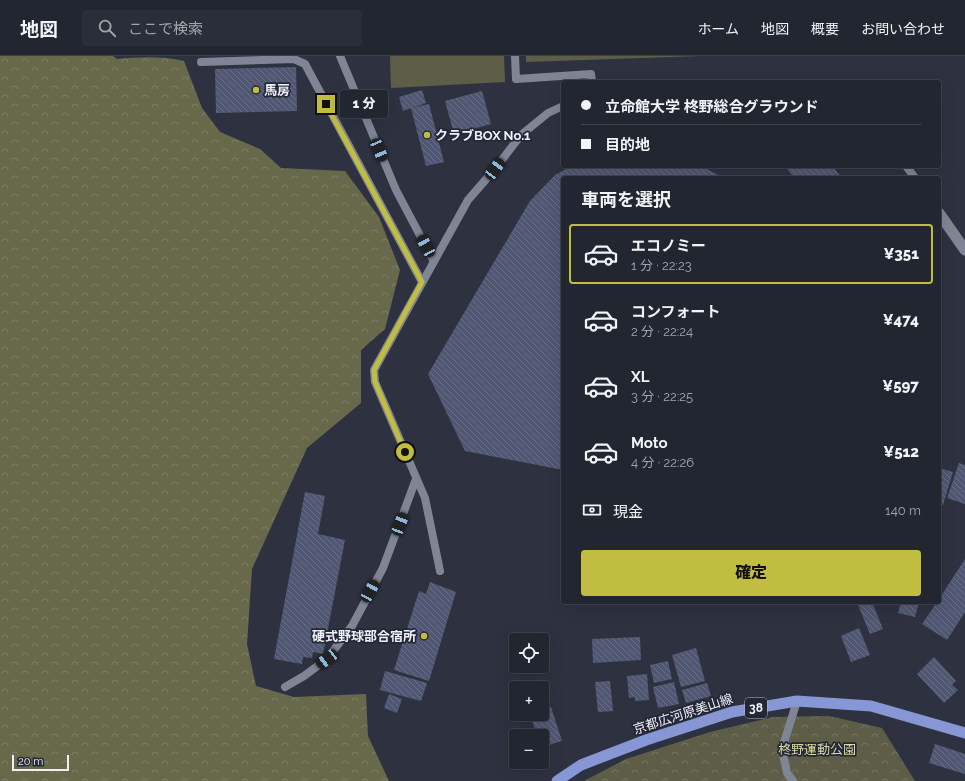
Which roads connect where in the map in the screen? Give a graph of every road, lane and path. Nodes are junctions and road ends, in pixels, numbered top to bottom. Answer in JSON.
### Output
{"nodes":[{"id":1,"x":340,"y":56,"type":"edge"},
{"id":2,"x":516,"y":56,"type":"edge"},
{"id":3,"x":201,"y":62,"type":"dead end"},
{"id":4,"x":592,"y":80,"type":"edge"},
{"id":5,"x":561,"y":107,"type":"edge"},
{"id":6,"x":941,"y":216,"type":"edge"},
{"id":7,"x":965,"y":250,"type":"edge"},
{"id":8,"x":433,"y":260,"type":"junction"},
{"id":9,"x":422,"y":282,"type":"junction"},
{"id":10,"x":416,"y":479,"type":"junction"},
{"id":11,"x":440,"y":571,"type":"dead end"},
{"id":12,"x":285,"y":687,"type":"dead end"},
{"id":13,"x":797,"y":701,"type":"junction"},
{"id":14,"x":965,"y":733,"type":"edge"},
{"id":15,"x":557,"y":781,"type":"edge"},
{"id":16,"x":793,"y":781,"type":"edge"}],
"edges":[{"from":1,"to":8,"type":"lane"},
{"from":2,"to":4,"type":"lane"},
{"from":3,"to":9,"type":"lane"},
{"from":5,"to":8,"type":"lane"},
{"from":6,"to":7,"type":"street"},
{"from":8,"to":9,"type":"lane"},
{"from":9,"to":10,"type":"lane"},
{"from":10,"to":11,"type":"lane"},
{"from":10,"to":12,"type":"lane"},
{"from":13,"to":14,"type":"main road","name":"京都広河原美山線","number":"38"},
{"from":13,"to":15,"type":"main road","name":"京都広河原美山線","number":"38"},
{"from":13,"to":16,"type":"lane"}]}
